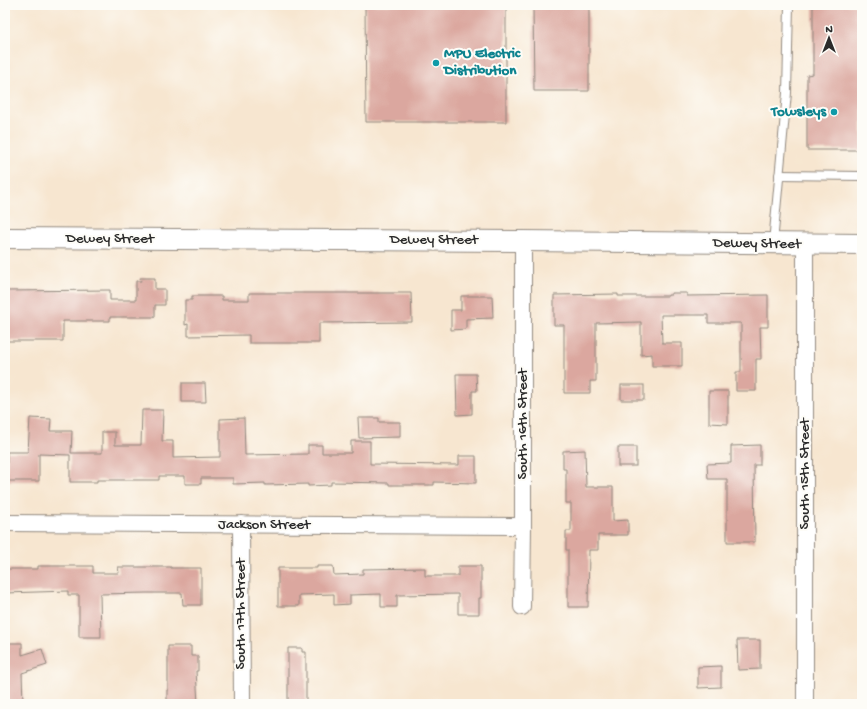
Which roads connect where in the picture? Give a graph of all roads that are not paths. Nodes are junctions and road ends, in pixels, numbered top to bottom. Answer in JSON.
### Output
{"nodes":[{"id":1,"x":789,"y":5,"type":"edge"},
{"id":2,"x":780,"y":175,"type":"junction"},
{"id":3,"x":862,"y":176,"type":"edge"},
{"id":4,"x":5,"y":238,"type":"edge"},
{"id":5,"x":523,"y":241,"type":"junction"},
{"id":6,"x":773,"y":244,"type":"junction"},
{"id":7,"x":806,"y":244,"type":"junction"},
{"id":8,"x":862,"y":244,"type":"edge"},
{"id":9,"x":5,"y":523,"type":"edge"},
{"id":10,"x":241,"y":524,"type":"junction"},
{"id":11,"x":523,"y":526,"type":"junction"},
{"id":12,"x":522,"y":607,"type":"dead end"},
{"id":13,"x":242,"y":704,"type":"edge"},
{"id":14,"x":805,"y":704,"type":"edge"}],
"edges":[{"from":1,"to":2,"type":"lane"},
{"from":2,"to":3,"type":"lane"},
{"from":2,"to":6,"type":"lane"},
{"from":4,"to":5,"type":"street","name":"Dewey Street"},
{"from":5,"to":6,"type":"street","name":"Dewey Street"},
{"from":5,"to":11,"type":"street","name":"South 16th Street"},
{"from":6,"to":7,"type":"street","name":"Dewey Street"},
{"from":7,"to":8,"type":"street","name":"Dewey Street"},
{"from":7,"to":14,"type":"street","name":"South 15th Street"},
{"from":9,"to":10,"type":"street","name":"Jackson Street"},
{"from":10,"to":11,"type":"street","name":"Jackson Street"},
{"from":10,"to":13,"type":"street","name":"South 17th Street"},
{"from":11,"to":12,"type":"street","name":"South 16th Street"}]}
